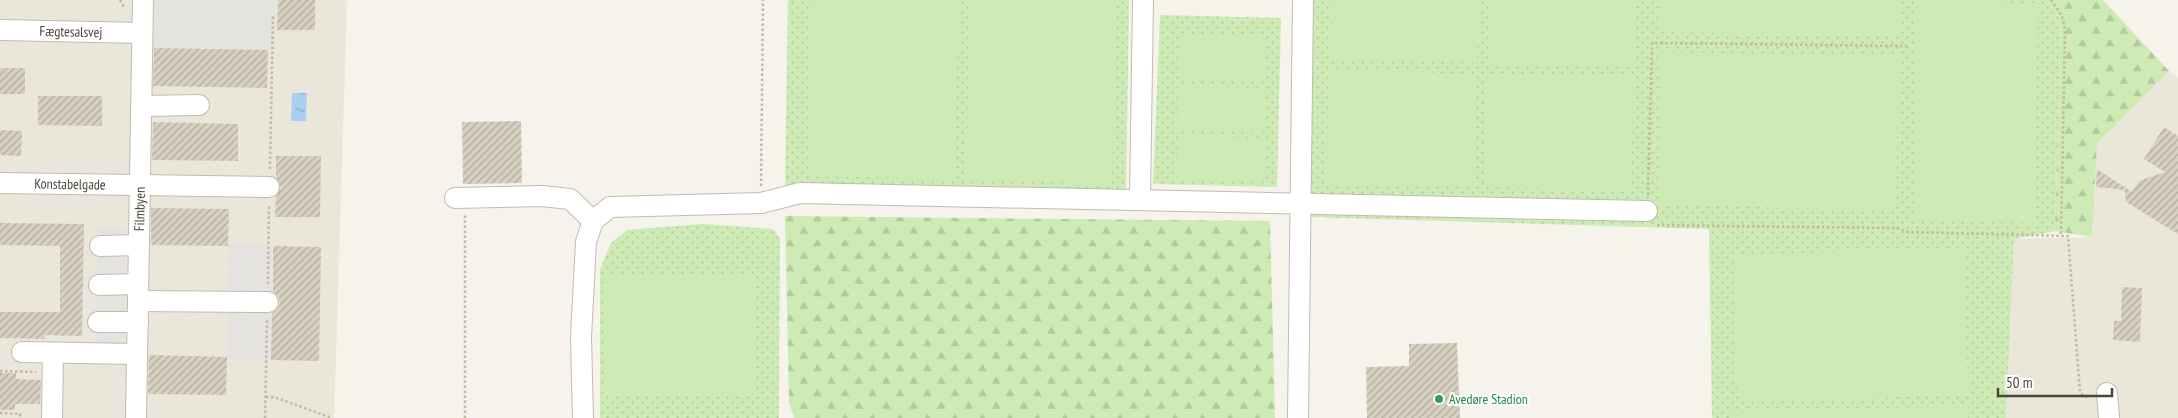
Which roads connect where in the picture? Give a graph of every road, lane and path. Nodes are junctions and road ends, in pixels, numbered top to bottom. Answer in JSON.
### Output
{"nodes":[{"id":1,"x":143,"y":0,"type":"edge"},
{"id":2,"x":763,"y":0,"type":"edge"},
{"id":3,"x":1143,"y":0,"type":"edge"},
{"id":4,"x":1303,"y":0,"type":"edge"},
{"id":5,"x":2051,"y":0,"type":"edge"},
{"id":6,"x":273,"y":15,"type":"dead end"},
{"id":7,"x":0,"y":30,"type":"edge"},
{"id":8,"x":142,"y":33,"type":"junction"},
{"id":9,"x":1907,"y":46,"type":"dead end"},
{"id":10,"x":199,"y":105,"type":"dead end"},
{"id":11,"x":141,"y":106,"type":"junction"},
{"id":12,"x":0,"y":183,"type":"edge"},
{"id":13,"x":140,"y":184,"type":"junction"},
{"id":14,"x":270,"y":187,"type":"junction"},
{"id":15,"x":460,"y":198,"type":"joint"},
{"id":16,"x":1140,"y":200,"type":"junction"},
{"id":17,"x":761,"y":202,"type":"junction"},
{"id":18,"x":1300,"y":202,"type":"junction"},
{"id":19,"x":1647,"y":211,"type":"junction"},
{"id":20,"x":593,"y":221,"type":"junction"},
{"id":21,"x":2061,"y":236,"type":"junction"},
{"id":22,"x":139,"y":245,"type":"junction"},
{"id":23,"x":100,"y":246,"type":"dead end"},
{"id":24,"x":98,"y":285,"type":"dead end"},
{"id":25,"x":138,"y":292,"type":"junction"},
{"id":26,"x":268,"y":302,"type":"junction"},
{"id":27,"x":98,"y":322,"type":"dead end"},
{"id":28,"x":138,"y":322,"type":"junction"},
{"id":29,"x":22,"y":352,"type":"dead end"},
{"id":30,"x":137,"y":354,"type":"junction"},
{"id":31,"x":53,"y":362,"type":"junction"},
{"id":32,"x":0,"y":371,"type":"edge"},
{"id":33,"x":266,"y":397,"type":"junction"},
{"id":34,"x":2108,"y":404,"type":"edge"},
{"id":35,"x":0,"y":413,"type":"edge"},
{"id":36,"x":20,"y":418,"type":"edge"},
{"id":37,"x":52,"y":418,"type":"edge"},
{"id":38,"x":136,"y":418,"type":"edge"},
{"id":39,"x":265,"y":418,"type":"edge"},
{"id":40,"x":332,"y":418,"type":"edge"},
{"id":41,"x":465,"y":418,"type":"edge"},
{"id":42,"x":582,"y":418,"type":"edge"},
{"id":43,"x":1298,"y":418,"type":"edge"}],
"edges":[{"from":1,"to":8,"type":"street","name":"Filmbyen"},
{"from":2,"to":17,"type":"path"},
{"from":3,"to":16,"type":"street"},
{"from":4,"to":18,"type":"street"},
{"from":5,"to":21,"type":"path"},
{"from":6,"to":14,"type":"path"},
{"from":7,"to":8,"type":"street","name":"Fægtesalsvej"},
{"from":8,"to":11,"type":"street","name":"Filmbyen"},
{"from":9,"to":19,"type":"path"},
{"from":10,"to":11,"type":"street"},
{"from":11,"to":13,"type":"street","name":"Filmbyen"},
{"from":12,"to":13,"type":"street","name":"Konstabelgade"},
{"from":13,"to":14,"type":"street","name":"Konstabelgade"},
{"from":13,"to":22,"type":"street","name":"Filmbyen"},
{"from":14,"to":26,"type":"path"},
{"from":15,"to":20,"type":"street"},
{"from":15,"to":41,"type":"path"},
{"from":16,"to":17,"type":"street"},
{"from":16,"to":18,"type":"street"},
{"from":17,"to":20,"type":"street"},
{"from":18,"to":19,"type":"street"},
{"from":18,"to":43,"type":"street"},
{"from":19,"to":21,"type":"path"},
{"from":20,"to":42,"type":"street"},
{"from":21,"to":34,"type":"path"},
{"from":22,"to":23,"type":"street"},
{"from":22,"to":25,"type":"street","name":"Filmbyen"},
{"from":24,"to":25,"type":"street"},
{"from":25,"to":26,"type":"street"},
{"from":25,"to":28,"type":"street","name":"Filmbyen"},
{"from":26,"to":33,"type":"path"},
{"from":27,"to":28,"type":"street"},
{"from":28,"to":30,"type":"street","name":"Filmbyen"},
{"from":29,"to":31,"type":"street"},
{"from":30,"to":31,"type":"street"},
{"from":30,"to":38,"type":"street","name":"Filmbyen"},
{"from":31,"to":32,"type":"path"},
{"from":31,"to":37,"type":"street"},
{"from":33,"to":39,"type":"path"},
{"from":33,"to":40,"type":"path"},
{"from":35,"to":36,"type":"path"}]}
